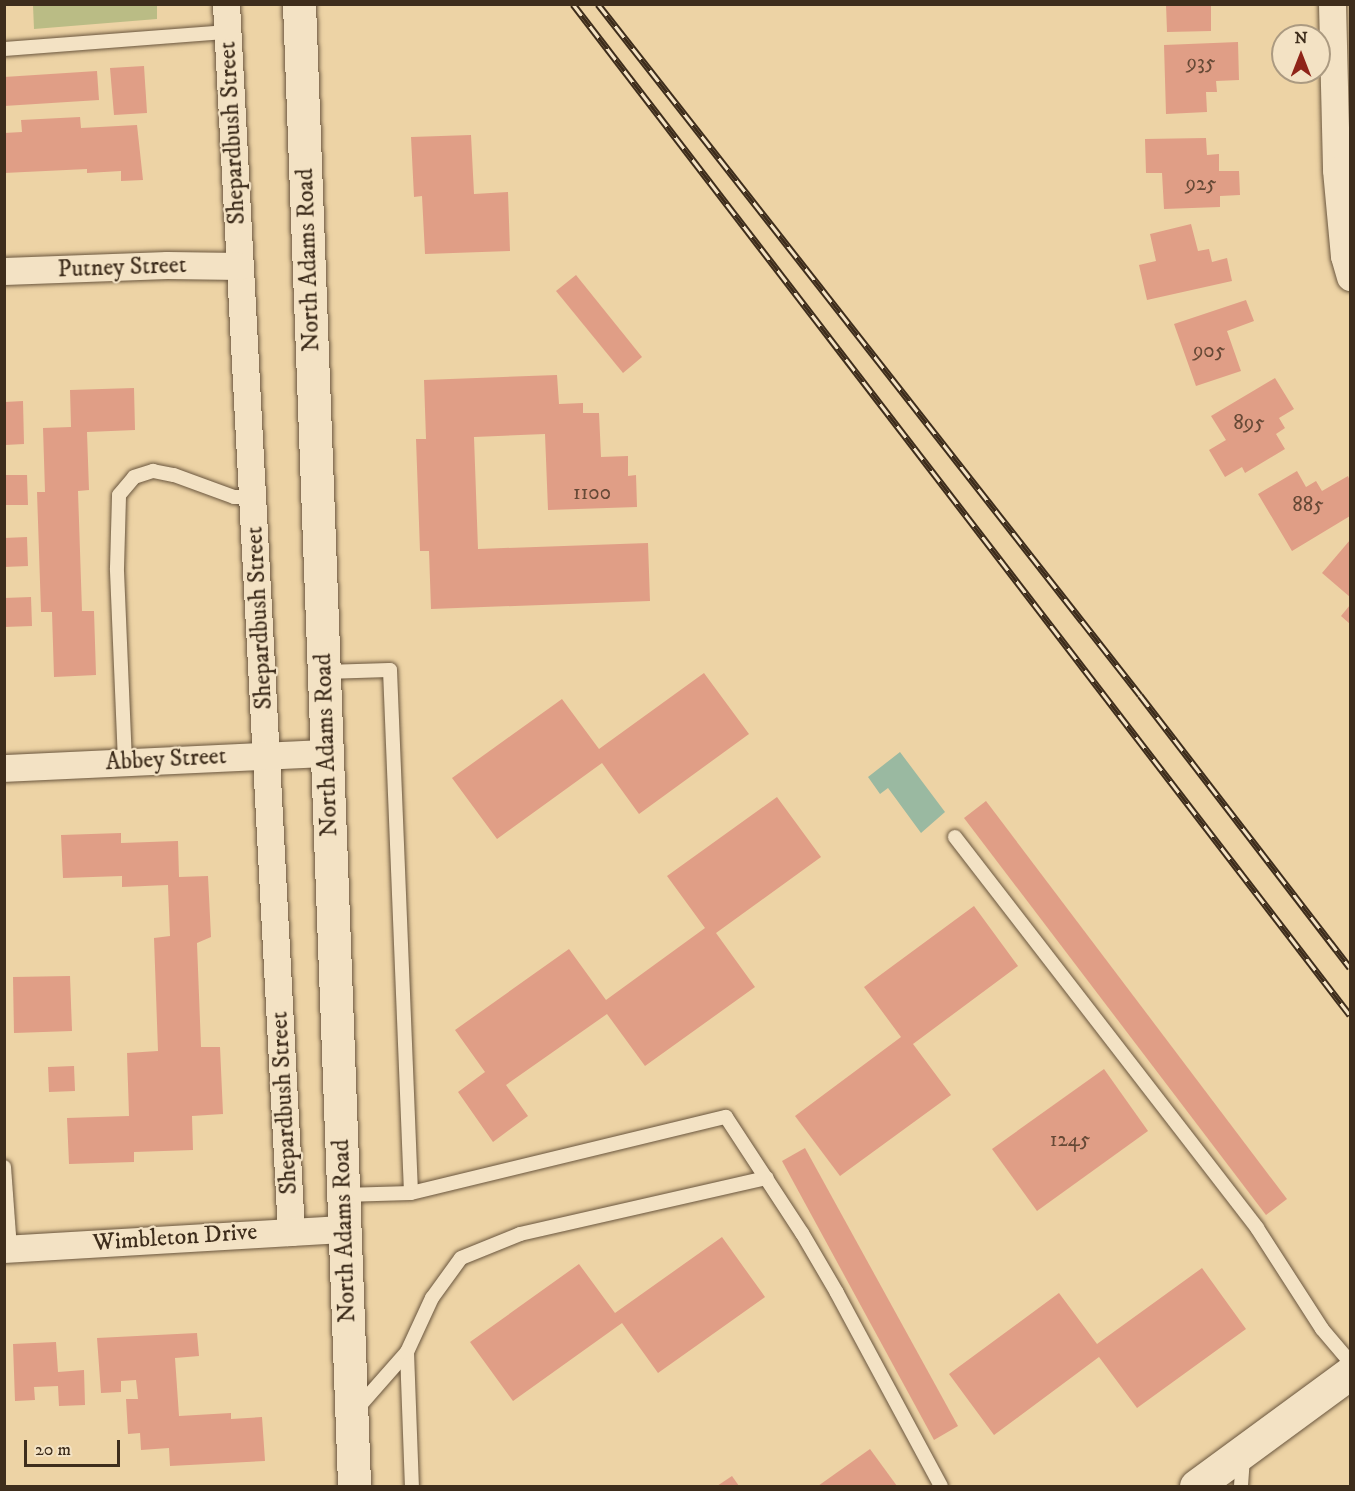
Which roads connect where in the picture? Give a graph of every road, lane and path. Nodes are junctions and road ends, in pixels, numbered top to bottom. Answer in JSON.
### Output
{"nodes":[{"id":1,"x":226,"y":4,"type":"edge"},
{"id":2,"x":299,"y":4,"type":"edge"},
{"id":3,"x":1332,"y":4,"type":"edge"},
{"id":4,"x":227,"y":32,"type":"junction"},
{"id":5,"x":1341,"y":39,"type":"edge"},
{"id":6,"x":5,"y":49,"type":"edge"},
{"id":7,"x":240,"y":266,"type":"junction"},
{"id":8,"x":4,"y":271,"type":"edge"},
{"id":9,"x":1350,"y":277,"type":"edge"},
{"id":10,"x":254,"y":497,"type":"junction"},
{"id":11,"x":324,"y":672,"type":"junction"},
{"id":12,"x":327,"y":753,"type":"junction"},
{"id":13,"x":266,"y":755,"type":"junction"},
{"id":14,"x":125,"y":762,"type":"junction"},
{"id":15,"x":4,"y":768,"type":"edge"},
{"id":16,"x":955,"y":837,"type":"dead end"},
{"id":17,"x":4,"y":1167,"type":"edge"},
{"id":18,"x":767,"y":1178,"type":"junction"},
{"id":19,"x":411,"y":1193,"type":"junction"},
{"id":20,"x":343,"y":1194,"type":"junction"},
{"id":21,"x":345,"y":1230,"type":"junction"},
{"id":22,"x":291,"y":1232,"type":"junction"},
{"id":23,"x":7,"y":1249,"type":"edge"},
{"id":24,"x":407,"y":1352,"type":"junction"},
{"id":25,"x":1350,"y":1362,"type":"edge"},
{"id":26,"x":1350,"y":1372,"type":"edge"},
{"id":27,"x":352,"y":1415,"type":"junction"},
{"id":28,"x":1243,"y":1451,"type":"junction"},
{"id":29,"x":354,"y":1486,"type":"edge"},
{"id":30,"x":412,"y":1486,"type":"edge"},
{"id":31,"x":941,"y":1486,"type":"edge"},
{"id":32,"x":1196,"y":1486,"type":"edge"},
{"id":33,"x":1241,"y":1486,"type":"edge"}],
"edges":[{"from":1,"to":4,"type":"street","name":"Shepardbush Street"},
{"from":2,"to":11,"type":"main road","name":"North Adams Road"},
{"from":3,"to":5,"type":"street"},
{"from":4,"to":6,"type":"lane"},
{"from":4,"to":7,"type":"street","name":"Shepardbush Street"},
{"from":5,"to":9,"type":"street"},
{"from":7,"to":8,"type":"street","name":"Putney Street"},
{"from":7,"to":10,"type":"street","name":"Shepardbush Street"},
{"from":10,"to":13,"type":"street","name":"Shepardbush Street"},
{"from":10,"to":14,"type":"lane"},
{"from":11,"to":12,"type":"main road","name":"North Adams Road"},
{"from":11,"to":19,"type":"lane"},
{"from":12,"to":13,"type":"street","name":"Abbey Street"},
{"from":12,"to":20,"type":"main road","name":"North Adams Road"},
{"from":13,"to":14,"type":"street","name":"Abbey Street"},
{"from":13,"to":22,"type":"street","name":"Shepardbush Street"},
{"from":14,"to":15,"type":"street","name":"Abbey Street"},
{"from":16,"to":25,"type":"lane"},
{"from":17,"to":23,"type":"lane"},
{"from":18,"to":19,"type":"lane"},
{"from":18,"to":24,"type":"lane"},
{"from":18,"to":31,"type":"lane"},
{"from":19,"to":20,"type":"lane"},
{"from":20,"to":21,"type":"main road","name":"North Adams Road"},
{"from":21,"to":22,"type":"street","name":"Wimbleton Drive"},
{"from":21,"to":27,"type":"main road","name":"North Adams Road"},
{"from":22,"to":23,"type":"street","name":"Wimbleton Drive"},
{"from":24,"to":27,"type":"lane"},
{"from":24,"to":30,"type":"lane"},
{"from":26,"to":28,"type":"main road"},
{"from":27,"to":29,"type":"main road","name":"North Adams Road"},
{"from":28,"to":32,"type":"main road"},
{"from":28,"to":33,"type":"lane"}]}
